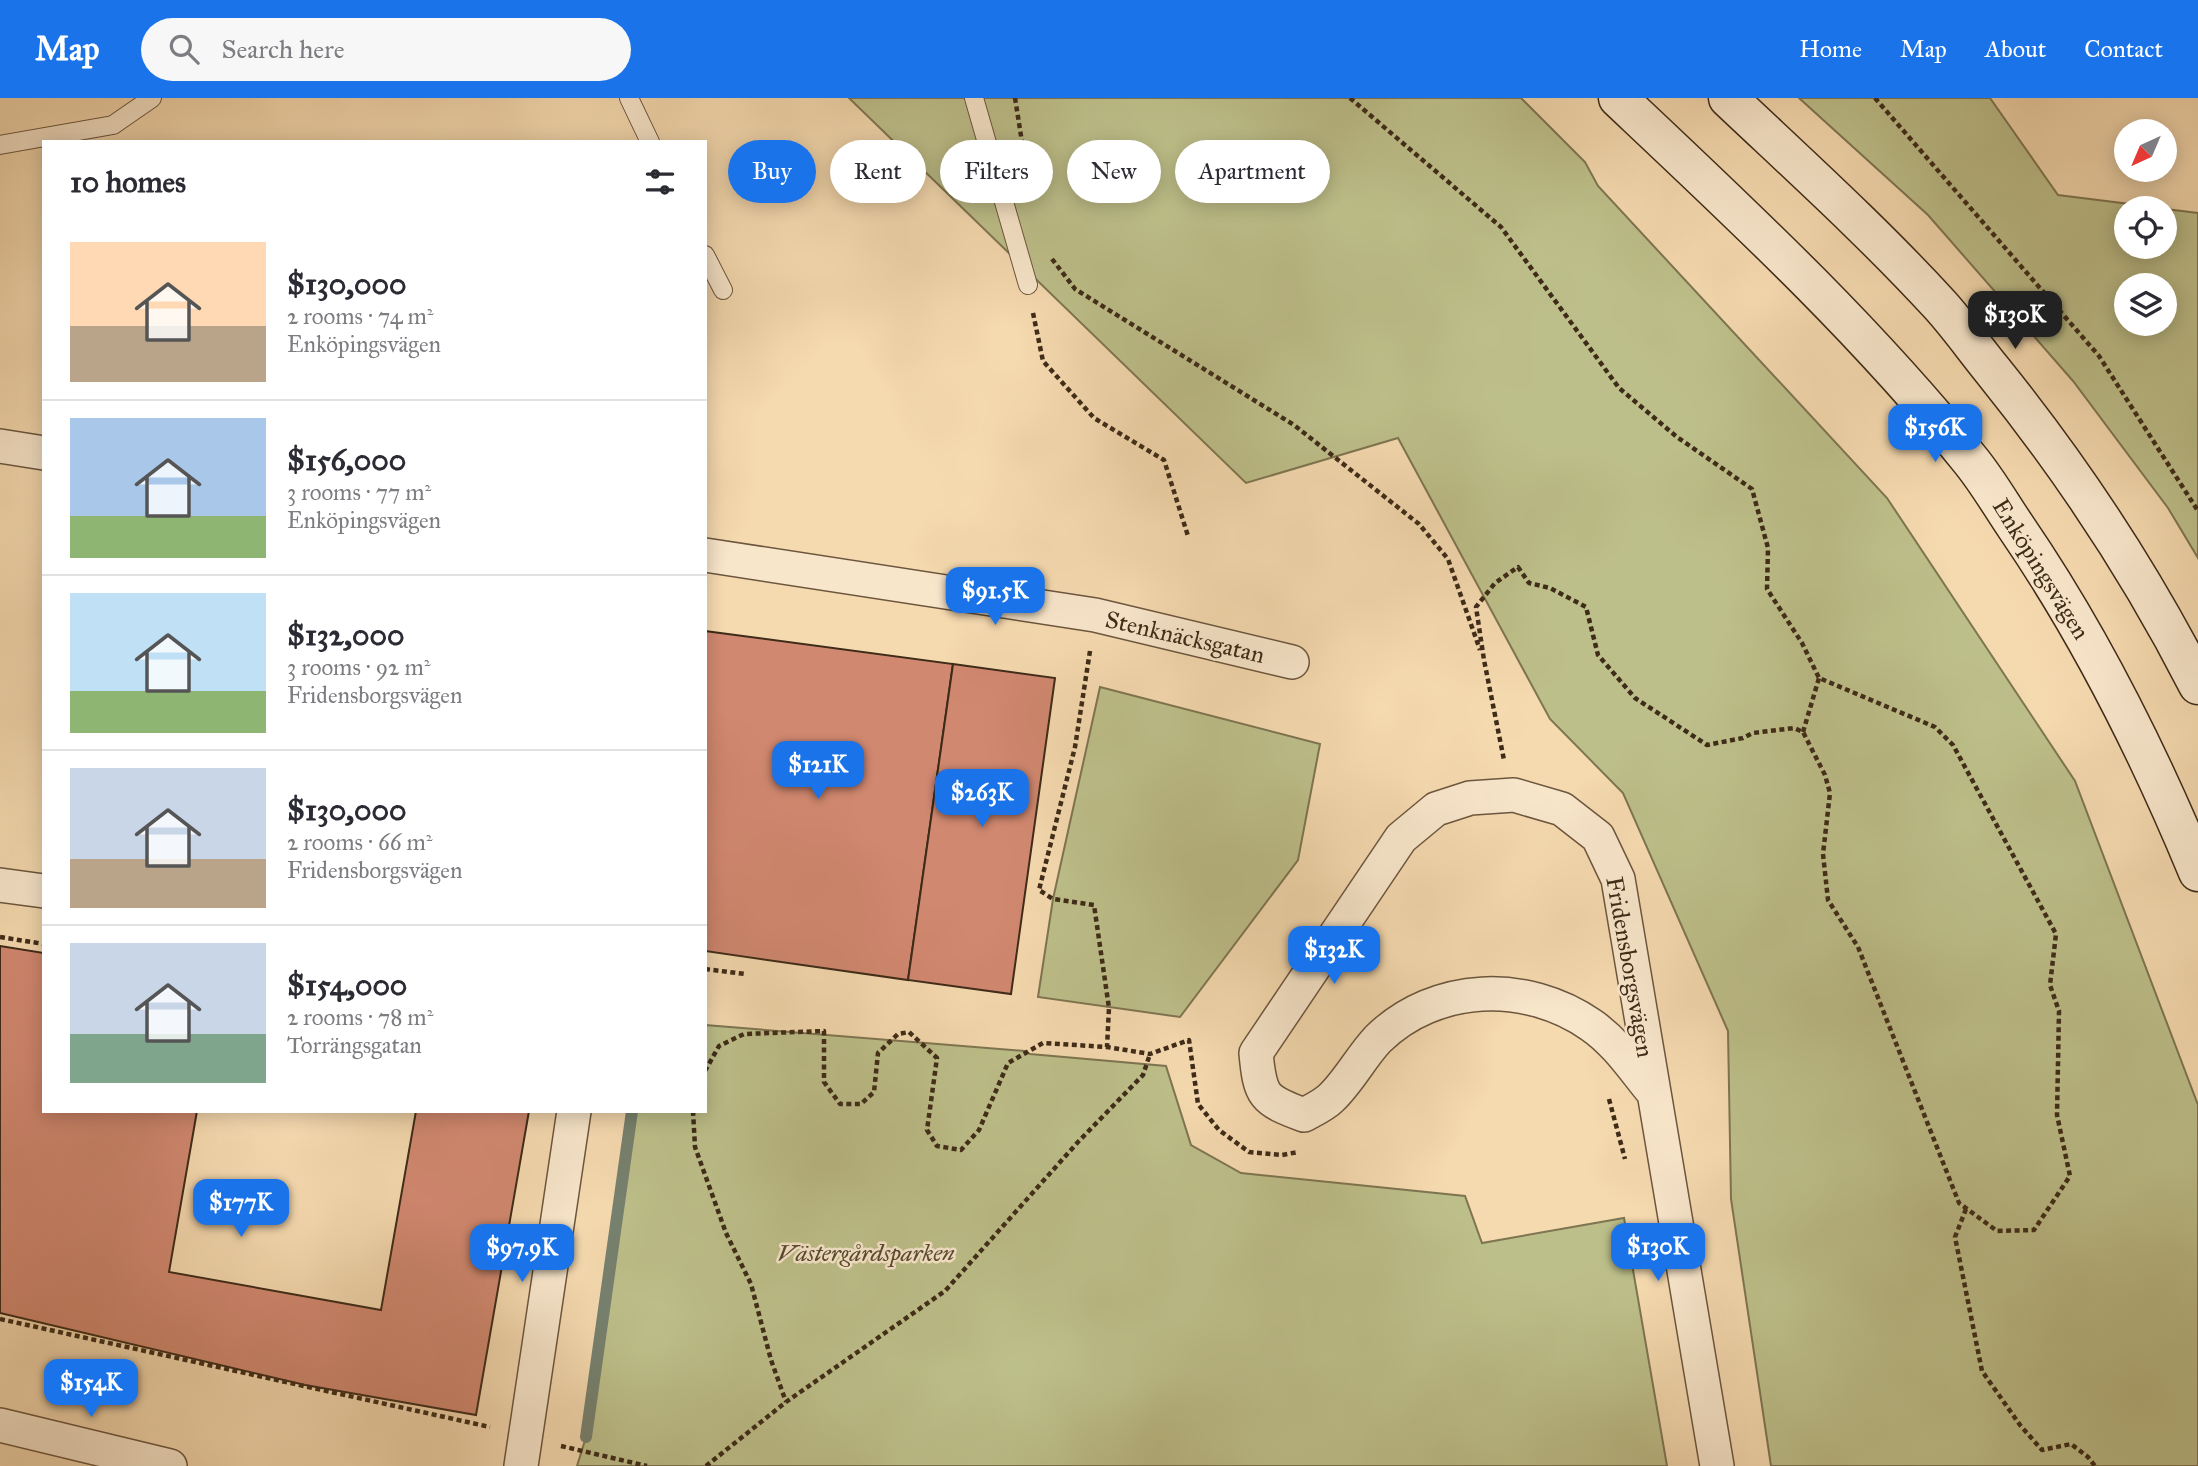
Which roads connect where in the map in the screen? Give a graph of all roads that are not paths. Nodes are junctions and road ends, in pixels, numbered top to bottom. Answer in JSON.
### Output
{"nodes":[{"id":1,"x":152,"y":98,"type":"edge"},
{"id":2,"x":629,"y":98,"type":"edge"},
{"id":3,"x":974,"y":98,"type":"edge"},
{"id":4,"x":1618,"y":98,"type":"edge"},
{"id":5,"x":1728,"y":98,"type":"edge"},
{"id":6,"x":649,"y":140,"type":"edge"},
{"id":7,"x":0,"y":145,"type":"edge"},
{"id":8,"x":707,"y":259,"type":"edge"},
{"id":9,"x":1028,"y":285,"type":"road end"},
{"id":10,"x":723,"y":290,"type":"dead end"},
{"id":11,"x":0,"y":446,"type":"edge"},
{"id":12,"x":42,"y":453,"type":"edge"},
{"id":13,"x":707,"y":555,"type":"edge"},
{"id":14,"x":1292,"y":662,"type":"dead end"},
{"id":15,"x":2198,"y":685,"type":"edge"},
{"id":16,"x":2198,"y":872,"type":"edge"},
{"id":17,"x":0,"y":885,"type":"edge"},
{"id":18,"x":42,"y":891,"type":"edge"},
{"id":19,"x":1653,"y":1091,"type":"junction"},
{"id":20,"x":574,"y":1113,"type":"edge"},
{"id":21,"x":0,"y":1425,"type":"edge"},
{"id":22,"x":524,"y":1452,"type":"edge"},
{"id":23,"x":170,"y":1466,"type":"edge"},
{"id":24,"x":1717,"y":1466,"type":"edge"}],
"edges":[{"from":1,"to":7,"type":"lane"},
{"from":2,"to":6,"type":"lane"},
{"from":3,"to":9,"type":"lane"},
{"from":4,"to":16,"type":"main road","name":"Enköpingsvägen"},
{"from":5,"to":15,"type":"main road"},
{"from":8,"to":10,"type":"lane"},
{"from":11,"to":12,"type":"street"},
{"from":13,"to":14,"type":"street","name":"Stenknäcksgatan"},
{"from":17,"to":18,"type":"street"},
{"from":19,"to":19,"type":"street","name":"Fridensborgsvägen"},
{"from":19,"to":24,"type":"street","name":"Fridensborgsvägen"},
{"from":20,"to":22,"type":"street"},
{"from":21,"to":23,"type":"street"}]}
